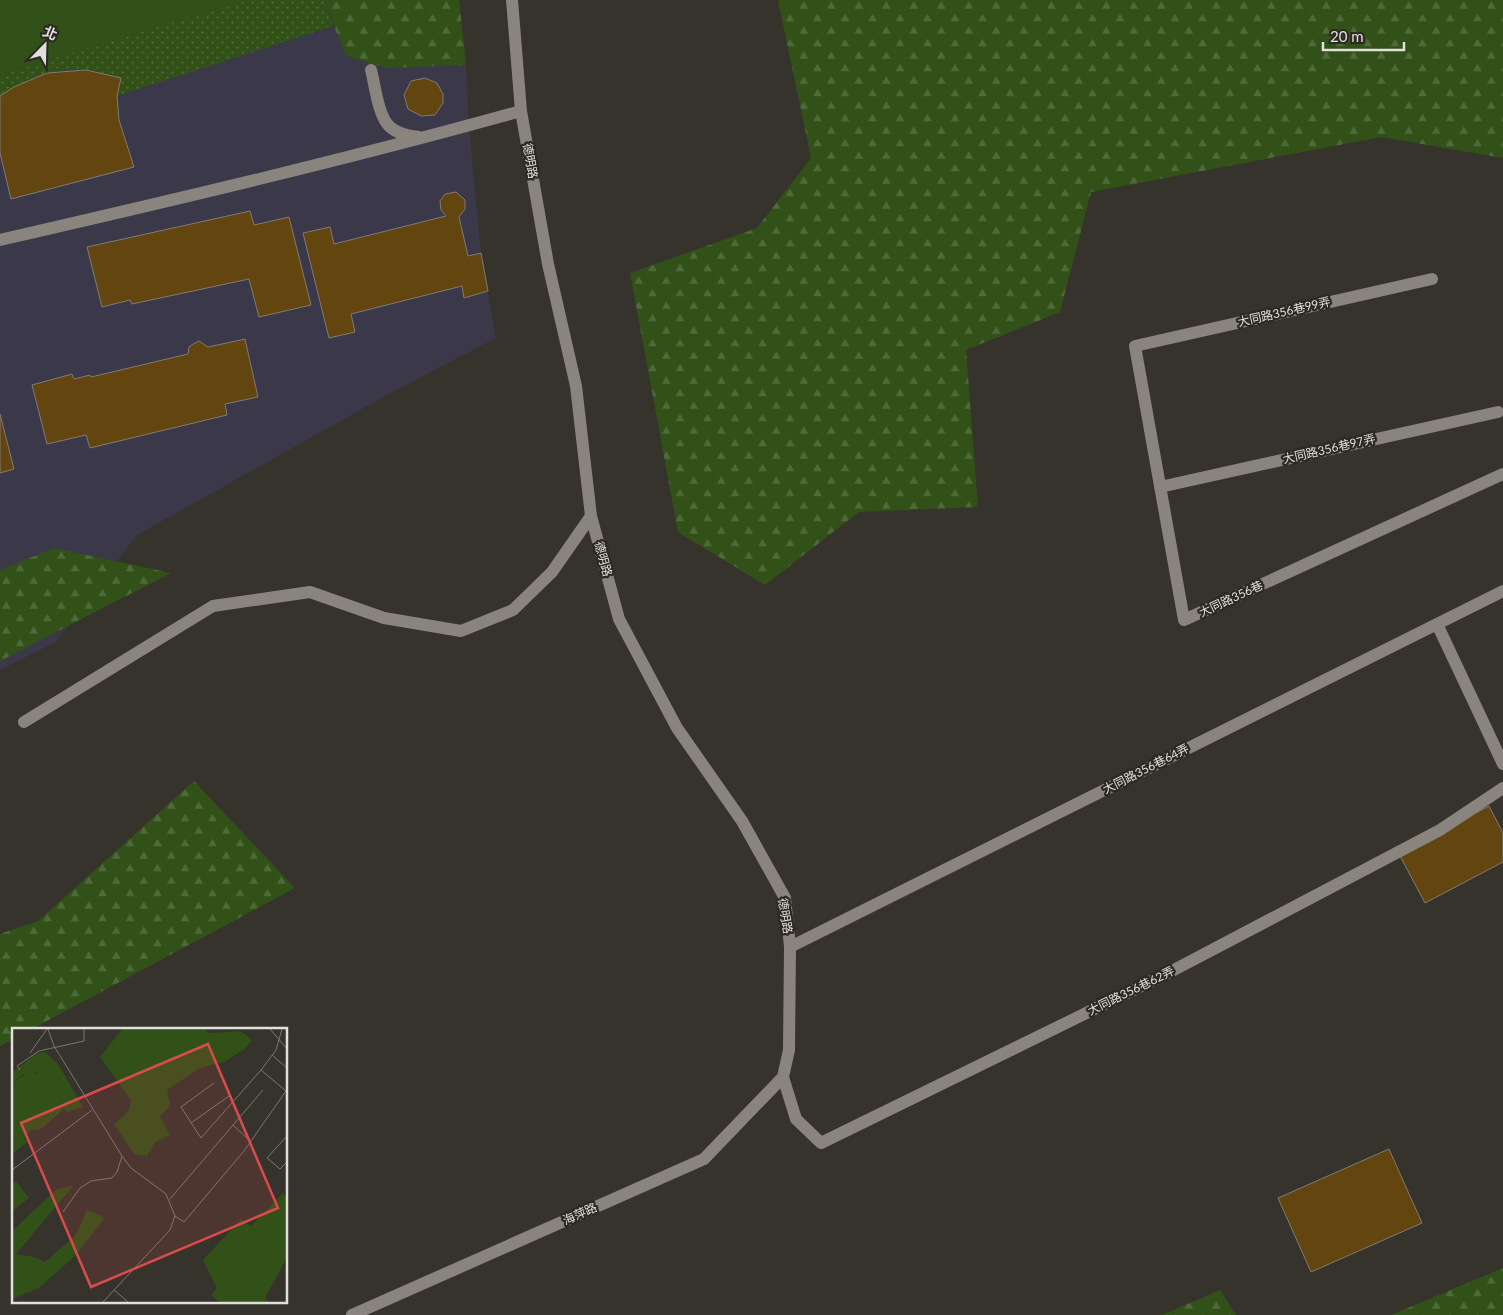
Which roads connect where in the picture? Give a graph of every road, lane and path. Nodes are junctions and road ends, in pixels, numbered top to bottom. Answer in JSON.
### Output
{"nodes":[{"id":1,"x":512,"y":0,"type":"edge"},
{"id":2,"x":371,"y":70,"type":"dead end"},
{"id":3,"x":521,"y":111,"type":"junction"},
{"id":4,"x":423,"y":138,"type":"junction"},
{"id":5,"x":0,"y":240,"type":"edge"},
{"id":6,"x":1432,"y":279,"type":"dead end"},
{"id":7,"x":1135,"y":346,"type":"joint"},
{"id":8,"x":1498,"y":412,"type":"dead end"},
{"id":9,"x":1503,"y":474,"type":"edge"},
{"id":10,"x":1160,"y":487,"type":"junction"},
{"id":11,"x":591,"y":516,"type":"junction"},
{"id":12,"x":1503,"y":591,"type":"edge"},
{"id":13,"x":1437,"y":624,"type":"junction"},
{"id":14,"x":24,"y":722,"type":"dead end"},
{"id":15,"x":1503,"y":764,"type":"edge"},
{"id":16,"x":1503,"y":788,"type":"edge"},
{"id":17,"x":790,"y":947,"type":"junction"},
{"id":18,"x":783,"y":1077,"type":"junction"},
{"id":19,"x":352,"y":1315,"type":"edge"}],
"edges":[{"from":1,"to":3,"type":"street","name":"德明路"},
{"from":2,"to":4,"type":"street"},
{"from":3,"to":4,"type":"street"},
{"from":3,"to":11,"type":"street","name":"德明路"},
{"from":4,"to":5,"type":"street"},
{"from":6,"to":7,"type":"street","name":"大同路356巷99弄"},
{"from":7,"to":10,"type":"street","name":"大同路356巷"},
{"from":8,"to":10,"type":"street","name":"大同路356巷97弄"},
{"from":9,"to":10,"type":"street","name":"大同路356巷"},
{"from":11,"to":14,"type":"street"},
{"from":11,"to":17,"type":"street","name":"德明路"},
{"from":12,"to":13,"type":"street","name":"大同路356巷64弄"},
{"from":13,"to":15,"type":"street"},
{"from":13,"to":17,"type":"street","name":"大同路356巷64弄"},
{"from":16,"to":18,"type":"street","name":"大同路356巷62弄"},
{"from":17,"to":18,"type":"street","name":"德明路"},
{"from":18,"to":19,"type":"street","name":"海萍路"}]}
